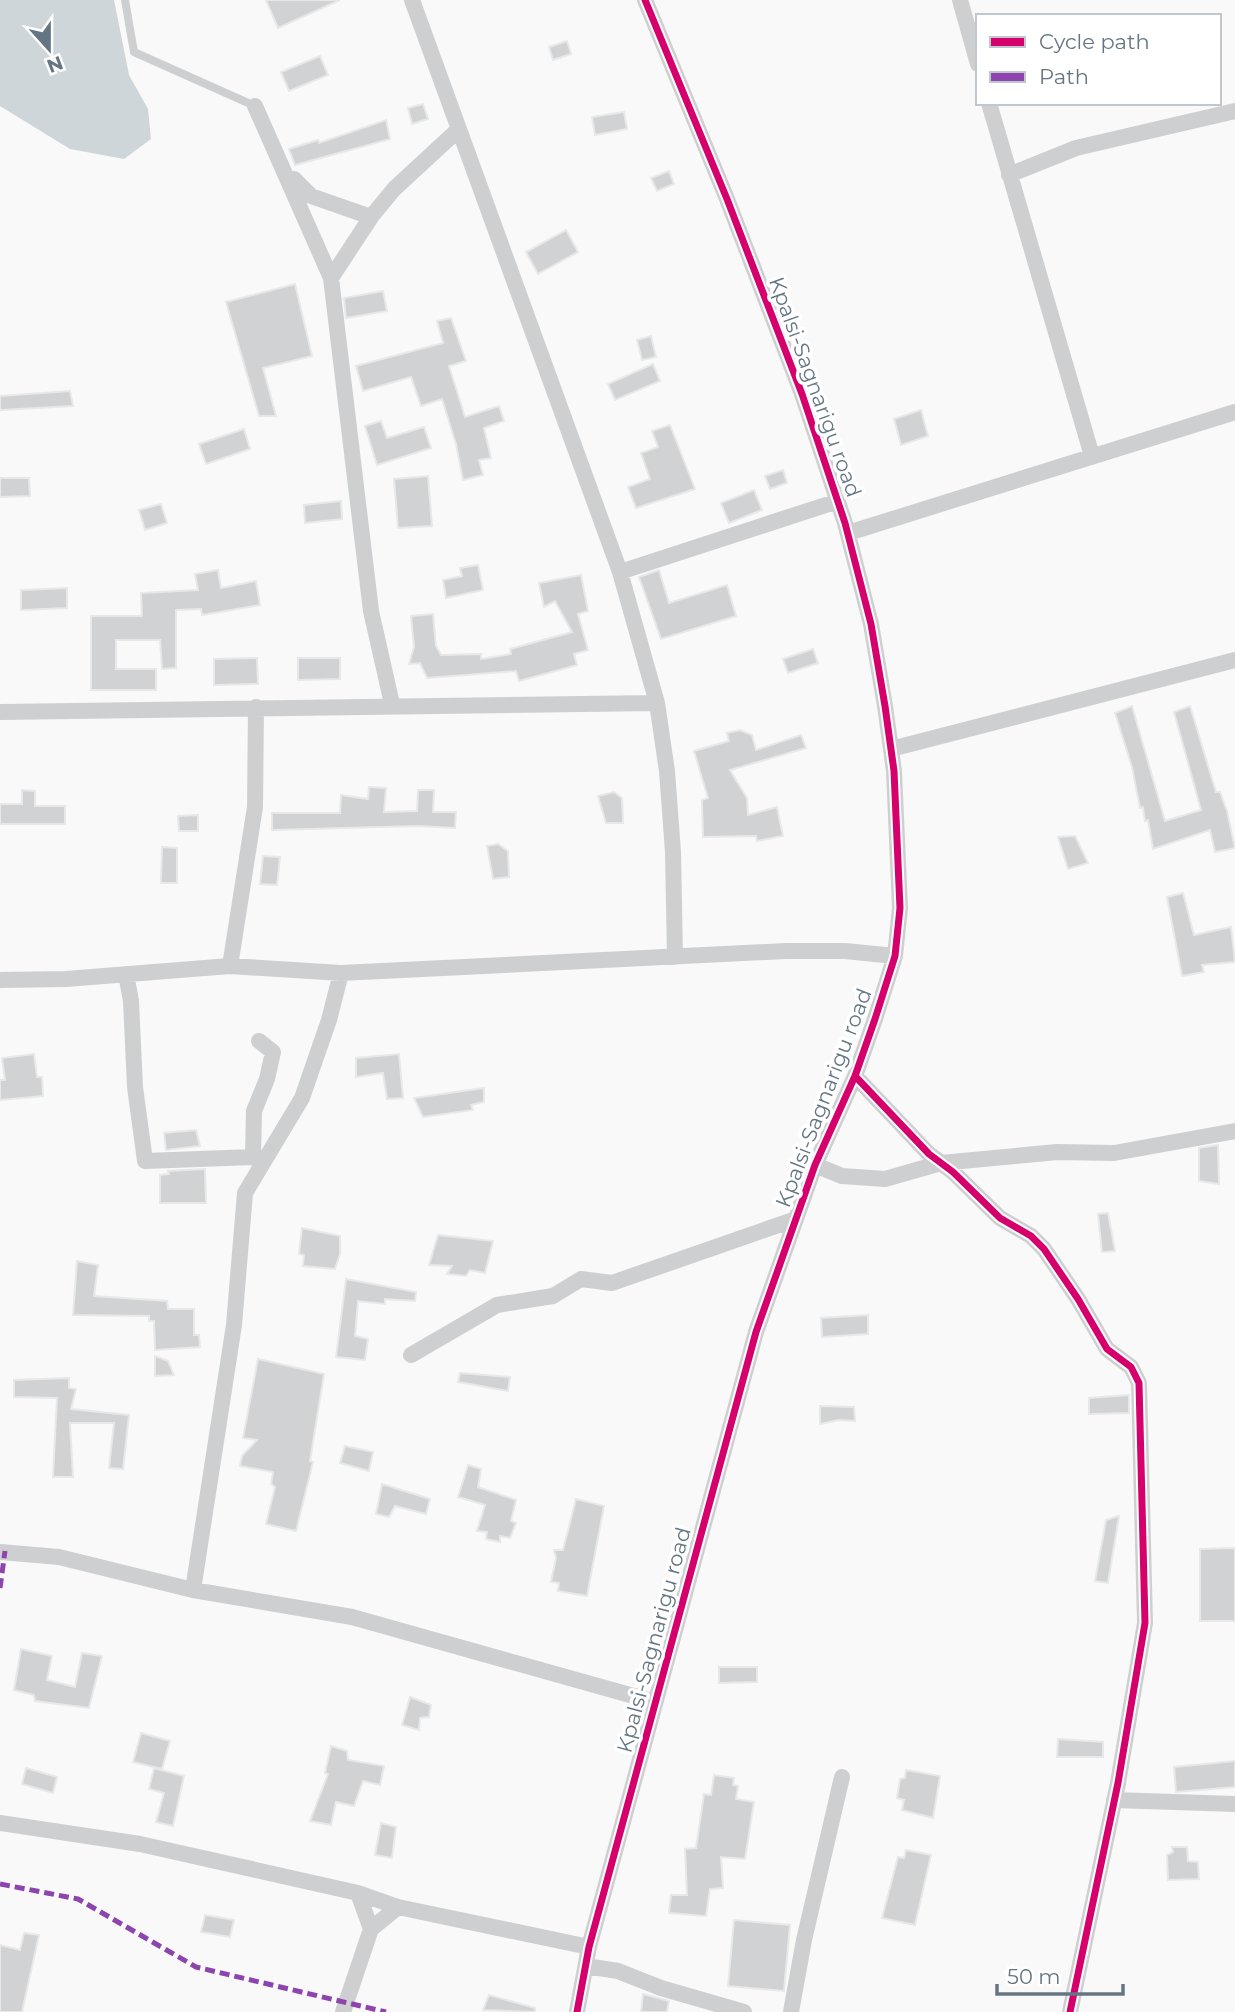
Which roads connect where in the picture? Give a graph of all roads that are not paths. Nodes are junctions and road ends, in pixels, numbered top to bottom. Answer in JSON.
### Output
{"nodes":[{"id":1,"x":125,"y":0,"type":"edge"},
{"id":2,"x":412,"y":0,"type":"edge"},
{"id":3,"x":960,"y":0,"type":"edge"},
{"id":4,"x":648,"y":1,"type":"edge"},
{"id":5,"x":976,"y":57,"type":"edge"},
{"id":6,"x":990,"y":105,"type":"edge"},
{"id":7,"x":255,"y":106,"type":"joint"},
{"id":8,"x":1235,"y":111,"type":"edge"},
{"id":9,"x":459,"y":129,"type":"junction"},
{"id":10,"x":285,"y":169,"type":"junction"},
{"id":11,"x":1009,"y":175,"type":"junction"},
{"id":12,"x":371,"y":217,"type":"junction"},
{"id":13,"x":331,"y":278,"type":"junction"},
{"id":14,"x":1235,"y":411,"type":"edge"},
{"id":15,"x":1092,"y":456,"type":"junction"},
{"id":16,"x":838,"y":501,"type":"junction"},
{"id":17,"x":848,"y":533,"type":"junction"},
{"id":18,"x":620,"y":572,"type":"junction"},
{"id":19,"x":1235,"y":660,"type":"edge"},
{"id":20,"x":657,"y":703,"type":"junction"},
{"id":21,"x":392,"y":704,"type":"junction"},
{"id":22,"x":256,"y":707,"type":"junction"},
{"id":23,"x":0,"y":712,"type":"edge"},
{"id":24,"x":891,"y":749,"type":"junction"},
{"id":25,"x":895,"y":956,"type":"junction"},
{"id":26,"x":675,"y":957,"type":"junction"},
{"id":27,"x":230,"y":966,"type":"junction"},
{"id":28,"x":126,"y":974,"type":"junction"},
{"id":29,"x":341,"y":974,"type":"junction"},
{"id":30,"x":0,"y":980,"type":"edge"},
{"id":31,"x":259,"y":1041,"type":"dead end"},
{"id":32,"x":855,"y":1076,"type":"junction"},
{"id":33,"x":1235,"y":1132,"type":"edge"},
{"id":34,"x":941,"y":1163,"type":"junction"},
{"id":35,"x":815,"y":1165,"type":"junction"},
{"id":36,"x":796,"y":1219,"type":"junction"},
{"id":37,"x":411,"y":1354,"type":"dead end"},
{"id":38,"x":0,"y":1552,"type":"edge"},
{"id":39,"x":193,"y":1590,"type":"junction"},
{"id":40,"x":655,"y":1702,"type":"junction"},
{"id":41,"x":842,"y":1777,"type":"dead end"},
{"id":42,"x":1114,"y":1800,"type":"junction"},
{"id":43,"x":1235,"y":1804,"type":"edge"},
{"id":44,"x":0,"y":1823,"type":"edge"},
{"id":45,"x":358,"y":1893,"type":"junction"},
{"id":46,"x":398,"y":1907,"type":"junction"},
{"id":47,"x":371,"y":1929,"type":"junction"},
{"id":48,"x":589,"y":1947,"type":"junction"},
{"id":49,"x":586,"y":1966,"type":"junction"},
{"id":50,"x":343,"y":2012,"type":"edge"},
{"id":51,"x":577,"y":2012,"type":"edge"},
{"id":52,"x":744,"y":2012,"type":"edge"},
{"id":53,"x":791,"y":2012,"type":"edge"},
{"id":54,"x":1070,"y":2012,"type":"edge"}],
"edges":[{"from":1,"to":7,"type":"lane"},
{"from":2,"to":9,"type":"street"},
{"from":3,"to":5,"type":"street"},
{"from":4,"to":16,"type":"street","name":"Kpalsi-Sagnarigu road"},
{"from":6,"to":11,"type":"street"},
{"from":7,"to":10,"type":"street"},
{"from":8,"to":11,"type":"street"},
{"from":9,"to":12,"type":"street"},
{"from":9,"to":18,"type":"street"},
{"from":10,"to":12,"type":"street"},
{"from":10,"to":13,"type":"street"},
{"from":11,"to":15,"type":"street"},
{"from":12,"to":13,"type":"street"},
{"from":13,"to":21,"type":"street"},
{"from":14,"to":15,"type":"street"},
{"from":15,"to":17,"type":"street"},
{"from":16,"to":17,"type":"street","name":"Kpalsi-Sagnarigu road"},
{"from":16,"to":18,"type":"street"},
{"from":17,"to":24,"type":"street","name":"Kpalsi-Sagnarigu road"},
{"from":18,"to":20,"type":"street"},
{"from":19,"to":24,"type":"street"},
{"from":20,"to":21,"type":"street"},
{"from":20,"to":26,"type":"street"},
{"from":21,"to":22,"type":"street"},
{"from":22,"to":23,"type":"street"},
{"from":22,"to":27,"type":"street"},
{"from":24,"to":25,"type":"street","name":"Kpalsi-Sagnarigu road"},
{"from":25,"to":26,"type":"street"},
{"from":25,"to":32,"type":"street","name":"Kpalsi-Sagnarigu road"},
{"from":26,"to":29,"type":"street"},
{"from":27,"to":28,"type":"street"},
{"from":27,"to":29,"type":"street"},
{"from":28,"to":30,"type":"street"},
{"from":28,"to":31,"type":"street"},
{"from":29,"to":39,"type":"street"},
{"from":32,"to":34,"type":"street"},
{"from":32,"to":35,"type":"street","name":"Kpalsi-Sagnarigu road"},
{"from":33,"to":34,"type":"street"},
{"from":34,"to":35,"type":"street"},
{"from":34,"to":42,"type":"street"},
{"from":35,"to":36,"type":"street","name":"Kpalsi-Sagnarigu road"},
{"from":36,"to":37,"type":"street"},
{"from":36,"to":40,"type":"street","name":"Kpalsi-Sagnarigu road"},
{"from":38,"to":39,"type":"street"},
{"from":39,"to":40,"type":"street"},
{"from":40,"to":48,"type":"street","name":"Kpalsi-Sagnarigu road"},
{"from":41,"to":53,"type":"street"},
{"from":42,"to":43,"type":"street"},
{"from":42,"to":54,"type":"street"},
{"from":44,"to":45,"type":"street"},
{"from":45,"to":46,"type":"street"},
{"from":45,"to":47,"type":"street"},
{"from":46,"to":47,"type":"street"},
{"from":46,"to":48,"type":"street"},
{"from":47,"to":50,"type":"street"},
{"from":48,"to":49,"type":"street","name":"Kpalsi-Sagnarigu road"},
{"from":49,"to":51,"type":"street","name":"Kpalsi-Sagnarigu road"},
{"from":49,"to":52,"type":"street"}]}
